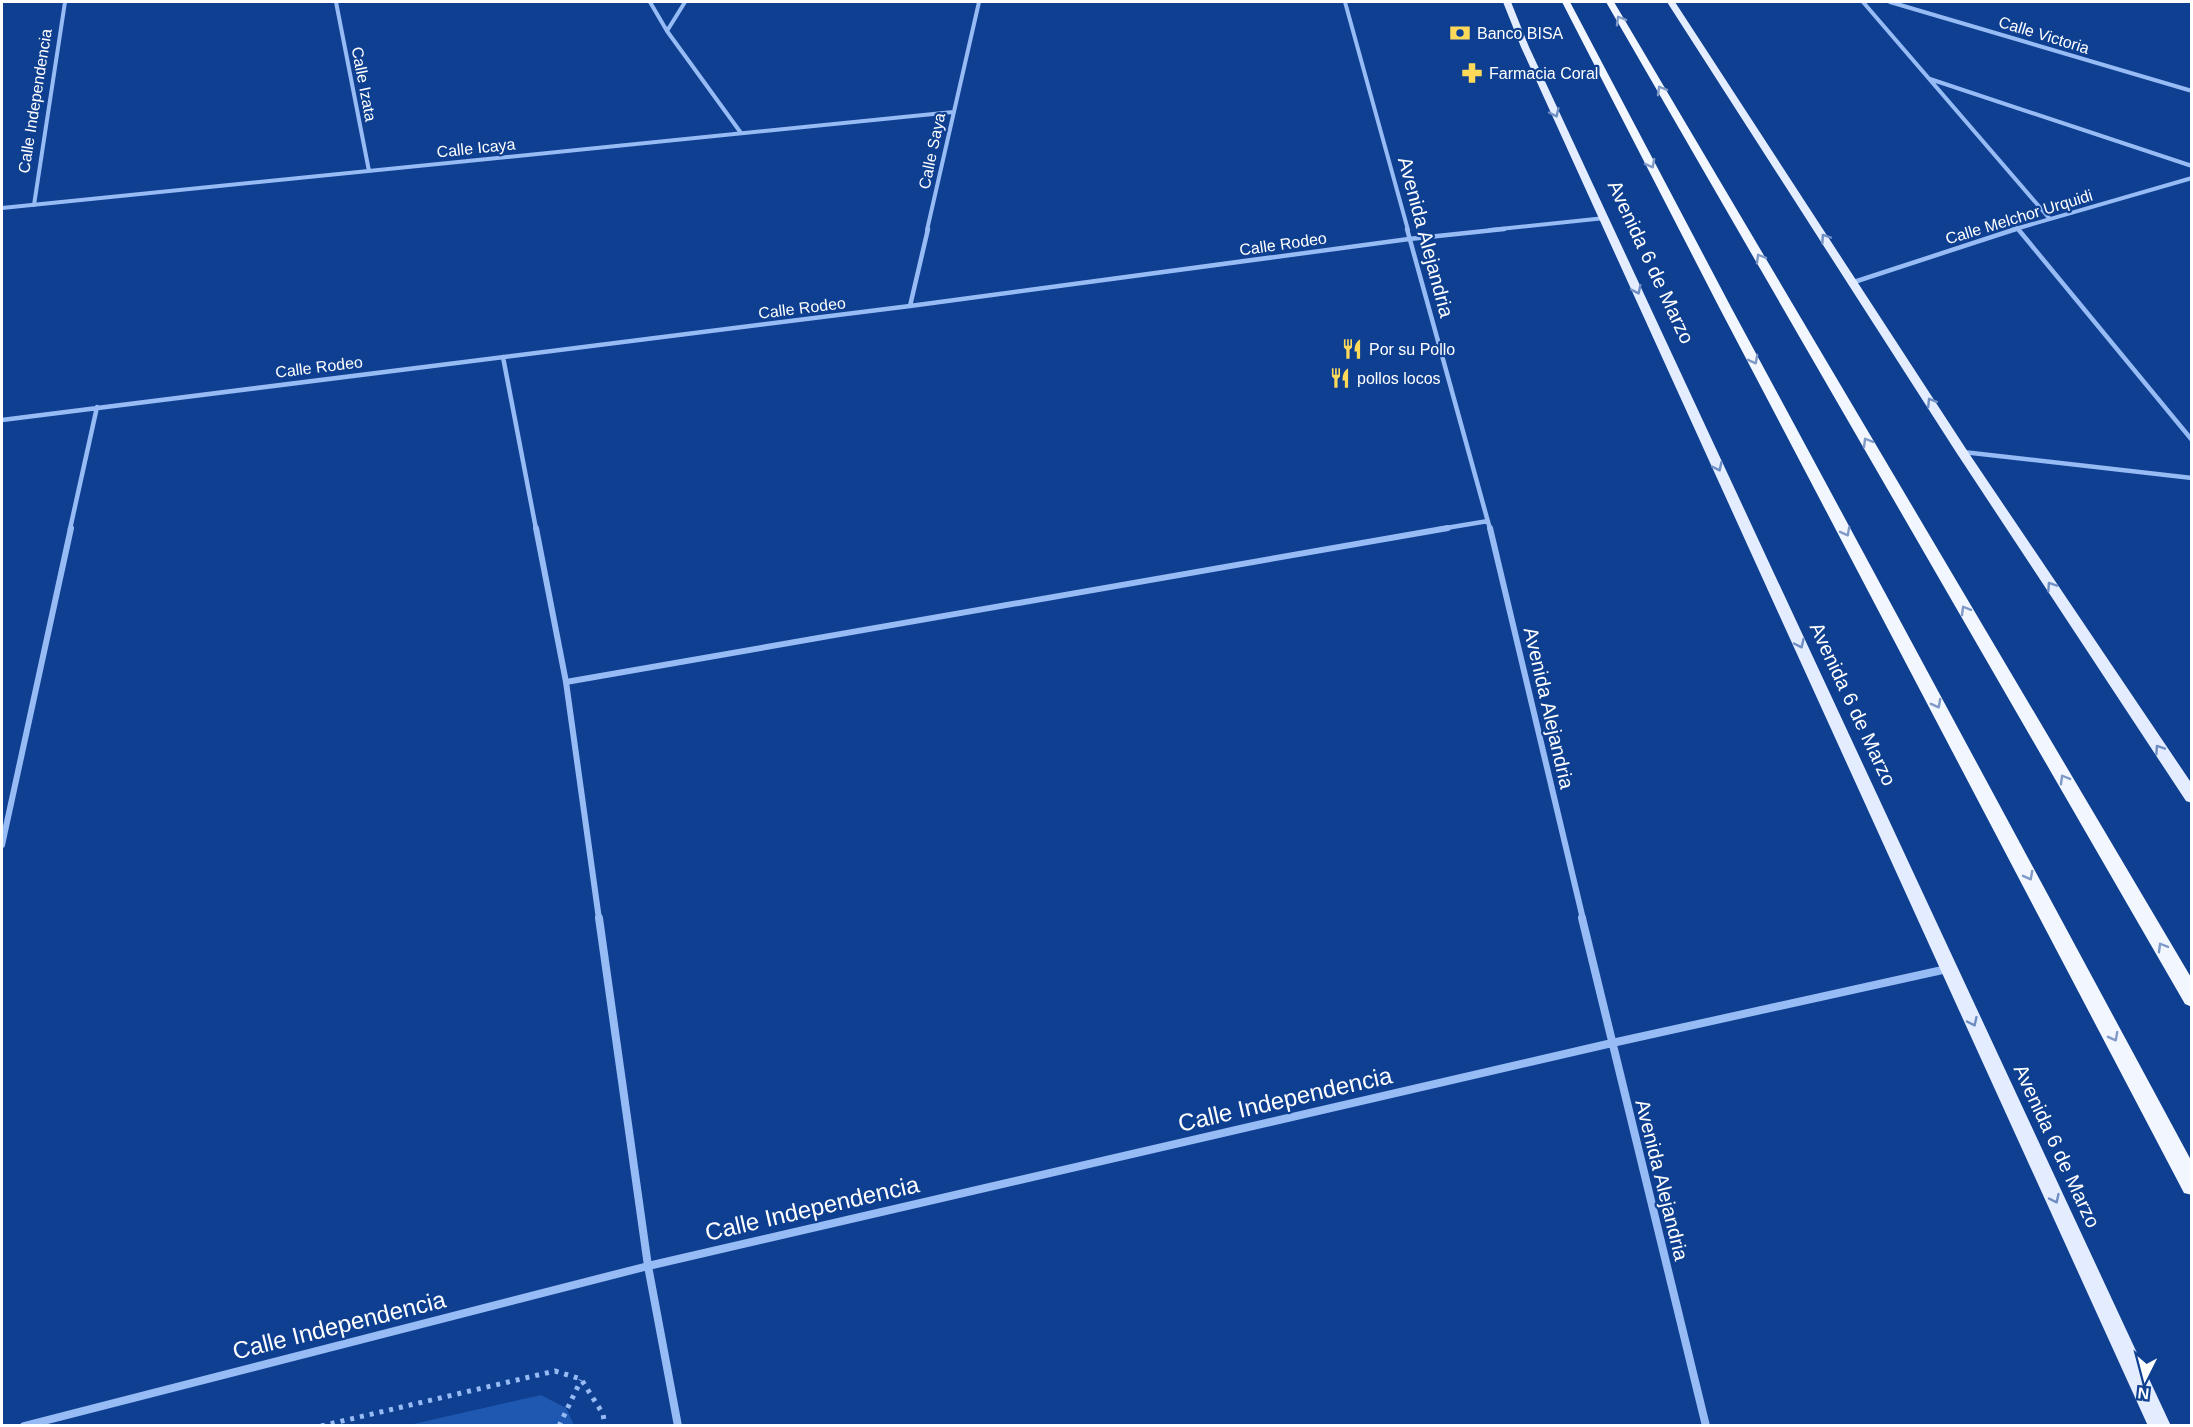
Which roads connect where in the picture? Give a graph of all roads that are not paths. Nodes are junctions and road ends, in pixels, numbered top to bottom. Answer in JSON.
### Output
{"nodes":[{"id":1,"x":65,"y":2,"type":"edge"},
{"id":2,"x":336,"y":2,"type":"edge"},
{"id":3,"x":650,"y":2,"type":"edge"},
{"id":4,"x":685,"y":2,"type":"edge"},
{"id":5,"x":980,"y":2,"type":"edge"},
{"id":6,"x":1345,"y":2,"type":"edge"},
{"id":7,"x":1506,"y":2,"type":"edge"},
{"id":8,"x":1566,"y":2,"type":"edge"},
{"id":9,"x":1610,"y":2,"type":"edge"},
{"id":10,"x":1863,"y":2,"type":"edge"},
{"id":11,"x":1890,"y":2,"type":"edge"},
{"id":12,"x":1675,"y":4,"type":"edge"},
{"id":13,"x":666,"y":31,"type":"junction"},
{"id":14,"x":1930,"y":78,"type":"junction"},
{"id":15,"x":2192,"y":91,"type":"edge"},
{"id":16,"x":953,"y":112,"type":"junction"},
{"id":17,"x":741,"y":133,"type":"junction"},
{"id":18,"x":2192,"y":166,"type":"edge"},
{"id":19,"x":369,"y":171,"type":"junction"},
{"id":20,"x":2192,"y":178,"type":"edge"},
{"id":21,"x":34,"y":205,"type":"junction"},
{"id":22,"x":2,"y":208,"type":"edge"},
{"id":23,"x":1605,"y":218,"type":"junction"},
{"id":24,"x":2049,"y":218,"type":"junction"},
{"id":25,"x":2017,"y":228,"type":"junction"},
{"id":26,"x":1409,"y":239,"type":"junction"},
{"id":27,"x":1854,"y":282,"type":"junction"},
{"id":28,"x":910,"y":306,"type":"junction"},
{"id":29,"x":504,"y":357,"type":"junction"},
{"id":30,"x":97,"y":407,"type":"junction"},
{"id":31,"x":2,"y":420,"type":"edge"},
{"id":32,"x":2192,"y":440,"type":"edge"},
{"id":33,"x":1962,"y":452,"type":"junction"},
{"id":34,"x":2192,"y":478,"type":"edge"},
{"id":35,"x":1488,"y":521,"type":"junction"},
{"id":36,"x":566,"y":682,"type":"junction"},
{"id":37,"x":2192,"y":797,"type":"edge"},
{"id":38,"x":2,"y":845,"type":"edge"},
{"id":39,"x":1948,"y":969,"type":"junction"},
{"id":40,"x":2192,"y":998,"type":"edge"},
{"id":41,"x":1612,"y":1043,"type":"junction"},
{"id":42,"x":2192,"y":1185,"type":"edge"},
{"id":43,"x":648,"y":1266,"type":"junction"},
{"id":44,"x":24,"y":1425,"type":"edge"},
{"id":45,"x":678,"y":1425,"type":"edge"},
{"id":46,"x":1706,"y":1425,"type":"edge"},
{"id":47,"x":2160,"y":1425,"type":"edge"}],
"edges":[{"from":1,"to":21,"type":"street","name":"Calle Independencia"},
{"from":2,"to":19,"type":"street","name":"Calle Izata"},
{"from":3,"to":13,"type":"street"},
{"from":4,"to":13,"type":"street"},
{"from":5,"to":16,"type":"street","name":"Calle Saya"},
{"from":6,"to":26,"type":"street","name":"Avenida Alejandria"},
{"from":7,"to":23,"type":"main road","name":"Avenida 6 de Marzo","one_way":true},
{"from":8,"to":42,"type":"highway","name":"Avenida 6 de Marzo","one_way":true},
{"from":40,"to":9,"type":"highway","one_way":true},
{"from":10,"to":14,"type":"street"},
{"from":11,"to":15,"type":"street","name":"Calle Victoria"},
{"from":27,"to":12,"type":"main road","one_way":true},
{"from":13,"to":17,"type":"street"},
{"from":14,"to":18,"type":"street"},
{"from":14,"to":24,"type":"street"},
{"from":16,"to":17,"type":"street","name":"Calle Icaya"},
{"from":16,"to":28,"type":"street","name":"Calle Saya"},
{"from":17,"to":19,"type":"street","name":"Calle Icaya"},
{"from":19,"to":21,"type":"street","name":"Calle Icaya"},
{"from":20,"to":24,"type":"street","name":"Calle Melchor Urquidi"},
{"from":21,"to":22,"type":"street","name":"Calle Icaya"},
{"from":23,"to":26,"type":"street","name":"Calle Rodeo"},
{"from":23,"to":39,"type":"main road","name":"Avenida 6 de Marzo","one_way":true},
{"from":24,"to":25,"type":"street","name":"Calle Melchor Urquidi"},
{"from":25,"to":27,"type":"street","name":"Calle Melchor Urquidi"},
{"from":25,"to":32,"type":"street"},
{"from":26,"to":28,"type":"street","name":"Calle Rodeo"},
{"from":26,"to":35,"type":"street","name":"Avenida Alejandria"},
{"from":33,"to":27,"type":"main road","one_way":true},
{"from":28,"to":29,"type":"street","name":"Calle Rodeo"},
{"from":29,"to":30,"type":"street","name":"Calle Rodeo"},
{"from":29,"to":36,"type":"street"},
{"from":30,"to":31,"type":"street","name":"Calle Rodeo"},
{"from":30,"to":38,"type":"street"},
{"from":33,"to":34,"type":"street"},
{"from":37,"to":33,"type":"main road","one_way":true},
{"from":35,"to":36,"type":"street"},
{"from":35,"to":41,"type":"street","name":"Avenida Alejandria"},
{"from":36,"to":43,"type":"street"},
{"from":39,"to":41,"type":"street","name":"Calle Independencia"},
{"from":39,"to":47,"type":"main road","name":"Avenida 6 de Marzo","one_way":true},
{"from":41,"to":43,"type":"street","name":"Calle Independencia"},
{"from":41,"to":46,"type":"street","name":"Avenida Alejandria"},
{"from":43,"to":44,"type":"street","name":"Calle Independencia"},
{"from":43,"to":45,"type":"street"}]}
